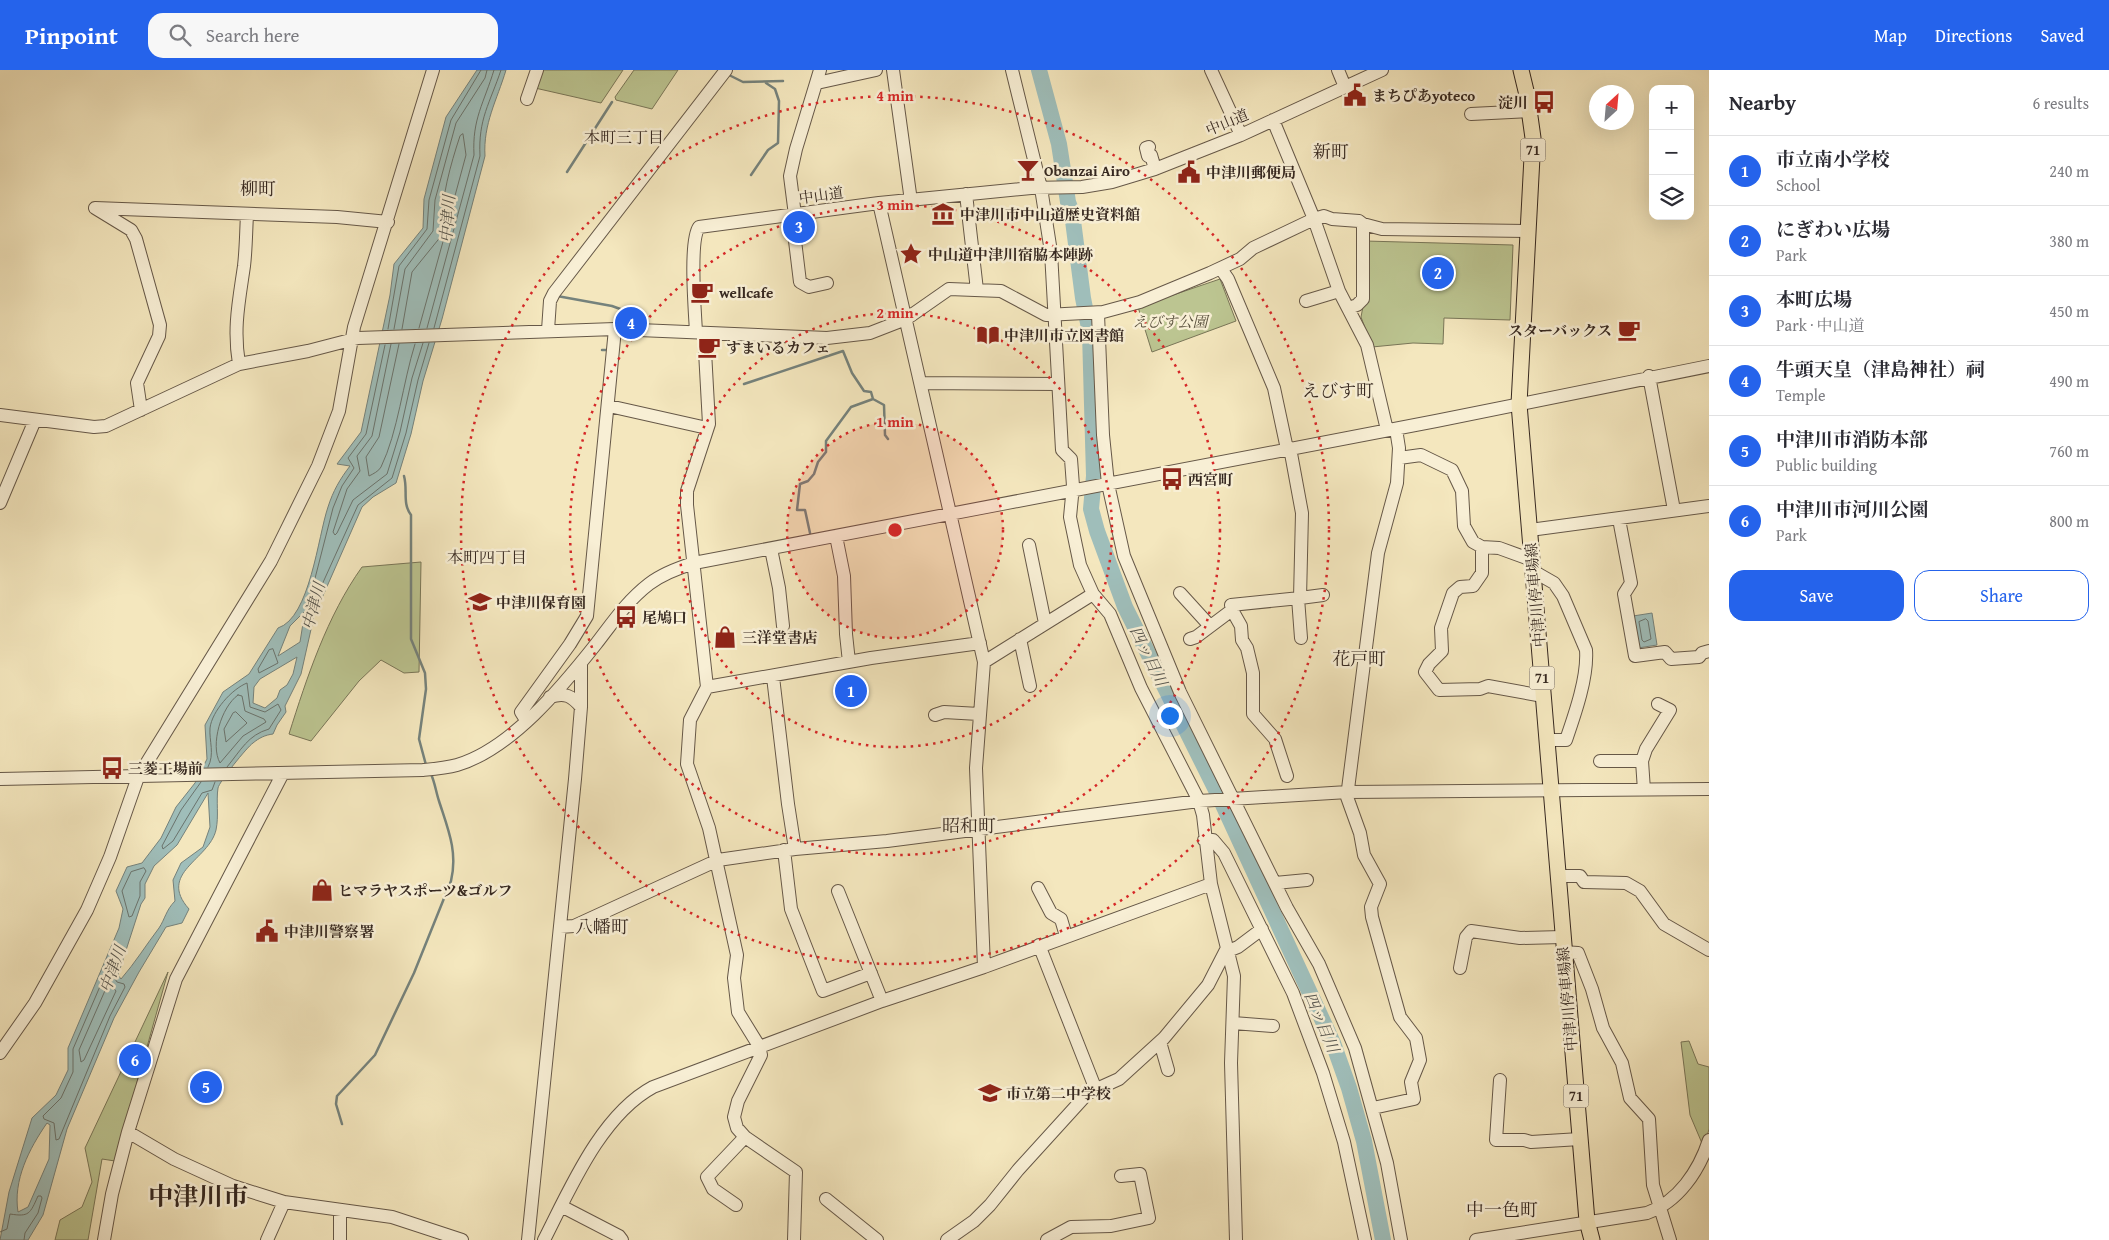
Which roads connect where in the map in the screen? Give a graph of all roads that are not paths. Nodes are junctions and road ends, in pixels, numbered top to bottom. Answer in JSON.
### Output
{"nodes":[{"id":1,"x":433,"y":70,"type":"edge"},
{"id":2,"x":538,"y":70,"type":"edge"},
{"id":3,"x":726,"y":70,"type":"edge"},
{"id":4,"x":876,"y":70,"type":"edge"},
{"id":5,"x":893,"y":70,"type":"edge"},
{"id":6,"x":1012,"y":70,"type":"edge"},
{"id":7,"x":1211,"y":70,"type":"edge"},
{"id":8,"x":1338,"y":70,"type":"edge"},
{"id":9,"x":1382,"y":70,"type":"edge"},
{"id":10,"x":1521,"y":70,"type":"edge"},
{"id":11,"x":818,"y":76,"type":"edge"},
{"id":12,"x":1345,"y":87,"type":"junction"},
{"id":13,"x":526,"y":99,"type":"dead end"},
{"id":14,"x":1530,"y":111,"type":"junction"},
{"id":15,"x":1471,"y":114,"type":"dead end"},
{"id":16,"x":1273,"y":120,"type":"junction"},
{"id":17,"x":1241,"y":135,"type":"junction"},
{"id":18,"x":1149,"y":147,"type":"dead end"},
{"id":19,"x":1155,"y":169,"type":"junction"},
{"id":20,"x":1047,"y":188,"type":"junction"},
{"id":21,"x":966,"y":194,"type":"junction"},
{"id":22,"x":911,"y":201,"type":"junction"},
{"id":23,"x":879,"y":203,"type":"junction"},
{"id":24,"x":247,"y":215,"type":"junction"},
{"id":25,"x":793,"y":216,"type":"junction"},
{"id":26,"x":1314,"y":219,"type":"junction"},
{"id":27,"x":388,"y":222,"type":"junction"},
{"id":28,"x":1363,"y":224,"type":"junction"},
{"id":29,"x":1527,"y":231,"type":"junction"},
{"id":30,"x":1221,"y":269,"type":"junction"},
{"id":31,"x":827,"y":283,"type":"dead end"},
{"id":32,"x":976,"y":290,"type":"junction"},
{"id":33,"x":1339,"y":291,"type":"junction"},
{"id":34,"x":1306,"y":301,"type":"dead end"},
{"id":35,"x":1349,"y":308,"type":"junction"},
{"id":36,"x":1096,"y":313,"type":"junction"},
{"id":37,"x":1055,"y":315,"type":"junction"},
{"id":38,"x":906,"y":319,"type":"junction"},
{"id":39,"x":615,"y":329,"type":"junction"},
{"id":40,"x":548,"y":330,"type":"junction"},
{"id":41,"x":700,"y":332,"type":"junction"},
{"id":42,"x":355,"y":339,"type":"junction"},
{"id":43,"x":239,"y":364,"type":"junction"},
{"id":44,"x":1709,"y":366,"type":"edge"},
{"id":45,"x":1649,"y":376,"type":"junction"},
{"id":46,"x":921,"y":383,"type":"junction"},
{"id":47,"x":1058,"y":384,"type":"junction"},
{"id":48,"x":1519,"y":404,"type":"junction"},
{"id":49,"x":609,"y":406,"type":"junction"},
{"id":50,"x":141,"y":410,"type":"junction"},
{"id":51,"x":0,"y":416,"type":"edge"},
{"id":52,"x":35,"y":420,"type":"junction"},
{"id":53,"x":707,"y":428,"type":"junction"},
{"id":54,"x":1391,"y":429,"type":"junction"},
{"id":55,"x":1289,"y":449,"type":"junction"},
{"id":56,"x":1399,"y":458,"type":"junction"},
{"id":57,"x":1105,"y":485,"type":"junction"},
{"id":58,"x":1075,"y":491,"type":"junction"},
{"id":59,"x":0,"y":503,"type":"edge"},
{"id":60,"x":1709,"y":506,"type":"edge"},
{"id":61,"x":1674,"y":510,"type":"junction"},
{"id":62,"x":950,"y":515,"type":"junction"},
{"id":63,"x":1619,"y":519,"type":"junction"},
{"id":64,"x":1530,"y":530,"type":"junction"},
{"id":65,"x":836,"y":536,"type":"junction"},
{"id":66,"x":1029,"y":545,"type":"dead end"},
{"id":67,"x":1482,"y":546,"type":"junction"},
{"id":68,"x":771,"y":549,"type":"junction"},
{"id":69,"x":694,"y":563,"type":"junction"},
{"id":70,"x":1533,"y":566,"type":"junction"},
{"id":71,"x":1180,"y":593,"type":"dead end"},
{"id":72,"x":1093,"y":594,"type":"junction"},
{"id":73,"x":1323,"y":595,"type":"dead end"},
{"id":74,"x":1299,"y":598,"type":"junction"},
{"id":75,"x":1232,"y":610,"type":"junction"},
{"id":76,"x":1045,"y":623,"type":"junction"},
{"id":77,"x":783,"y":626,"type":"dead end"},
{"id":78,"x":1210,"y":626,"type":"junction"},
{"id":79,"x":1301,"y":638,"type":"dead end"},
{"id":80,"x":1190,"y":639,"type":"dead end"},
{"id":81,"x":1020,"y":640,"type":"junction"},
{"id":82,"x":980,"y":643,"type":"junction"},
{"id":83,"x":1709,"y":651,"type":"edge"},
{"id":84,"x":581,"y":662,"type":"junction"},
{"id":85,"x":849,"y":662,"type":"junction"},
{"id":86,"x":984,"y":662,"type":"junction"},
{"id":87,"x":774,"y":677,"type":"junction"},
{"id":88,"x":1030,"y":686,"type":"dead end"},
{"id":89,"x":707,"y":687,"type":"junction"},
{"id":90,"x":550,"y":696,"type":"junction"},
{"id":91,"x":1543,"y":696,"type":"junction"},
{"id":92,"x":1658,"y":704,"type":"dead end"},
{"id":93,"x":582,"y":707,"type":"junction"},
{"id":94,"x":979,"y":714,"type":"junction"},
{"id":95,"x":935,"y":715,"type":"dead end"},
{"id":96,"x":526,"y":720,"type":"junction"},
{"id":97,"x":1548,"y":740,"type":"junction"},
{"id":98,"x":1600,"y":761,"type":"dead end"},
{"id":99,"x":1642,"y":761,"type":"junction"},
{"id":100,"x":277,"y":773,"type":"junction"},
{"id":101,"x":138,"y":776,"type":"junction"},
{"id":102,"x":1287,"y":776,"type":"dead end"},
{"id":103,"x":0,"y":780,"type":"edge"},
{"id":104,"x":1709,"y":789,"type":"edge"},
{"id":105,"x":1551,"y":790,"type":"junction"},
{"id":106,"x":1644,"y":790,"type":"junction"},
{"id":107,"x":1348,"y":792,"type":"junction"},
{"id":108,"x":1233,"y":799,"type":"junction"},
{"id":109,"x":1198,"y":801,"type":"junction"},
{"id":110,"x":979,"y":829,"type":"junction"},
{"id":111,"x":1204,"y":840,"type":"junction"},
{"id":112,"x":790,"y":850,"type":"junction"},
{"id":113,"x":718,"y":860,"type":"junction"},
{"id":114,"x":1557,"y":876,"type":"junction"},
{"id":115,"x":1308,"y":880,"type":"dead end"},
{"id":116,"x":1275,"y":883,"type":"junction"},
{"id":117,"x":1211,"y":884,"type":"junction"},
{"id":118,"x":1038,"y":888,"type":"dead end"},
{"id":119,"x":838,"y":891,"type":"dead end"},
{"id":120,"x":560,"y":927,"type":"junction"},
{"id":121,"x":1262,"y":928,"type":"junction"},
{"id":122,"x":1066,"y":936,"type":"junction"},
{"id":123,"x":1039,"y":945,"type":"junction"},
{"id":124,"x":1562,"y":945,"type":"junction"},
{"id":125,"x":1228,"y":949,"type":"junction"},
{"id":126,"x":1709,"y":950,"type":"edge"},
{"id":127,"x":984,"y":967,"type":"junction"},
{"id":128,"x":1460,"y":968,"type":"dead end"},
{"id":129,"x":871,"y":974,"type":"junction"},
{"id":130,"x":882,"y":1001,"type":"junction"},
{"id":131,"x":1233,"y":1023,"type":"junction"},
{"id":132,"x":1273,"y":1026,"type":"dead end"},
{"id":133,"x":1160,"y":1042,"type":"junction"},
{"id":134,"x":759,"y":1046,"type":"junction"},
{"id":135,"x":0,"y":1053,"type":"edge"},
{"id":136,"x":1168,"y":1070,"type":"dead end"},
{"id":137,"x":1500,"y":1080,"type":"dead end"},
{"id":138,"x":1096,"y":1090,"type":"junction"},
{"id":139,"x":1373,"y":1108,"type":"junction"},
{"id":140,"x":128,"y":1132,"type":"junction"},
{"id":141,"x":745,"y":1137,"type":"junction"},
{"id":142,"x":1580,"y":1139,"type":"junction"},
{"id":143,"x":1709,"y":1140,"type":"edge"},
{"id":144,"x":1121,"y":1176,"type":"dead end"},
{"id":145,"x":826,"y":1199,"type":"dead end"},
{"id":146,"x":284,"y":1202,"type":"junction"},
{"id":147,"x":736,"y":1205,"type":"dead end"},
{"id":148,"x":561,"y":1206,"type":"junction"},
{"id":149,"x":1659,"y":1209,"type":"junction"},
{"id":150,"x":340,"y":1216,"type":"dead end"},
{"id":151,"x":1586,"y":1221,"type":"junction"},
{"id":152,"x":1556,"y":1234,"type":"edge"},
{"id":153,"x":952,"y":1239,"type":"edge"},
{"id":154,"x":104,"y":1240,"type":"edge"},
{"id":155,"x":267,"y":1240,"type":"edge"},
{"id":156,"x":340,"y":1240,"type":"edge"},
{"id":157,"x":462,"y":1240,"type":"edge"},
{"id":158,"x":528,"y":1240,"type":"edge"},
{"id":159,"x":544,"y":1240,"type":"edge"},
{"id":160,"x":622,"y":1240,"type":"edge"},
{"id":161,"x":794,"y":1240,"type":"edge"},
{"id":162,"x":877,"y":1240,"type":"edge"},
{"id":163,"x":1047,"y":1240,"type":"edge"},
{"id":164,"x":1236,"y":1240,"type":"edge"},
{"id":165,"x":1365,"y":1240,"type":"edge"},
{"id":166,"x":1401,"y":1240,"type":"edge"},
{"id":167,"x":1476,"y":1240,"type":"edge"},
{"id":168,"x":1592,"y":1240,"type":"edge"},
{"id":169,"x":1670,"y":1240,"type":"edge"}],
"edges":[{"from":1,"to":27,"type":"street"},
{"from":2,"to":13,"type":"street"},
{"from":3,"to":40,"type":"street"},
{"from":4,"to":11,"type":"street"},
{"from":5,"to":22,"type":"street"},
{"from":6,"to":20,"type":"street"},
{"from":7,"to":17,"type":"street"},
{"from":8,"to":12,"type":"street"},
{"from":9,"to":12,"type":"street","name":"中山道"},
{"from":10,"to":14,"type":"main road","name":"中津川停車場線","number":"71"},
{"from":11,"to":25,"type":"street"},
{"from":12,"to":16,"type":"street","name":"中山道"},
{"from":14,"to":15,"type":"street"},
{"from":14,"to":29,"type":"main road","name":"中津川停車場線","number":"71"},
{"from":16,"to":17,"type":"street","name":"中山道"},
{"from":16,"to":26,"type":"street"},
{"from":17,"to":19,"type":"street","name":"中山道"},
{"from":18,"to":19,"type":"street"},
{"from":19,"to":20,"type":"street","name":"中山道"},
{"from":20,"to":21,"type":"street","name":"中山道"},
{"from":20,"to":37,"type":"street"},
{"from":21,"to":22,"type":"street","name":"中山道"},
{"from":21,"to":32,"type":"street"},
{"from":22,"to":23,"type":"street","name":"中山道"},
{"from":23,"to":25,"type":"street","name":"中山道"},
{"from":23,"to":38,"type":"street"},
{"from":24,"to":27,"type":"street"},
{"from":24,"to":43,"type":"street"},
{"from":24,"to":50,"type":"street"},
{"from":25,"to":31,"type":"street"},
{"from":25,"to":41,"type":"street","name":"中山道"},
{"from":26,"to":28,"type":"street"},
{"from":26,"to":30,"type":"street"},
{"from":26,"to":33,"type":"street"},
{"from":27,"to":42,"type":"street"},
{"from":28,"to":29,"type":"street"},
{"from":28,"to":35,"type":"street"},
{"from":29,"to":48,"type":"main road","name":"中津川停車場線","number":"71"},
{"from":30,"to":36,"type":"street"},
{"from":30,"to":55,"type":"street"},
{"from":32,"to":37,"type":"street"},
{"from":32,"to":38,"type":"street"},
{"from":33,"to":34,"type":"street"},
{"from":33,"to":35,"type":"street"},
{"from":35,"to":54,"type":"street"},
{"from":36,"to":37,"type":"street"},
{"from":36,"to":57,"type":"street"},
{"from":37,"to":47,"type":"street"},
{"from":38,"to":41,"type":"street"},
{"from":38,"to":46,"type":"street"},
{"from":39,"to":40,"type":"street"},
{"from":39,"to":41,"type":"street"},
{"from":39,"to":49,"type":"street"},
{"from":40,"to":42,"type":"street"},
{"from":41,"to":53,"type":"street"},
{"from":42,"to":43,"type":"street"},
{"from":42,"to":101,"type":"street"},
{"from":43,"to":50,"type":"street"},
{"from":44,"to":45,"type":"street"},
{"from":45,"to":48,"type":"street"},
{"from":45,"to":61,"type":"street"},
{"from":46,"to":47,"type":"street"},
{"from":46,"to":62,"type":"street"},
{"from":47,"to":58,"type":"street"},
{"from":48,"to":54,"type":"street"},
{"from":48,"to":64,"type":"main road","name":"中津川停車場線","number":"71"},
{"from":49,"to":53,"type":"street"},
{"from":49,"to":96,"type":"street"},
{"from":50,"to":52,"type":"street"},
{"from":51,"to":52,"type":"street"},
{"from":52,"to":59,"type":"street"},
{"from":53,"to":69,"type":"street"},
{"from":54,"to":55,"type":"street"},
{"from":54,"to":56,"type":"street"},
{"from":55,"to":57,"type":"street"},
{"from":55,"to":74,"type":"street"},
{"from":56,"to":67,"type":"street"},
{"from":56,"to":107,"type":"street"},
{"from":57,"to":58,"type":"street"},
{"from":57,"to":108,"type":"street"},
{"from":58,"to":62,"type":"street"},
{"from":58,"to":72,"type":"street"},
{"from":60,"to":61,"type":"street"},
{"from":61,"to":63,"type":"street"},
{"from":62,"to":65,"type":"street"},
{"from":62,"to":82,"type":"street"},
{"from":63,"to":64,"type":"street"},
{"from":63,"to":83,"type":"street"},
{"from":64,"to":70,"type":"main road","name":"中津川停車場線","number":"71"},
{"from":65,"to":68,"type":"street"},
{"from":65,"to":85,"type":"street"},
{"from":66,"to":76,"type":"street"},
{"from":67,"to":70,"type":"street"},
{"from":67,"to":91,"type":"street"},
{"from":68,"to":69,"type":"street"},
{"from":68,"to":77,"type":"street"},
{"from":69,"to":84,"type":"street"},
{"from":69,"to":89,"type":"street"},
{"from":70,"to":91,"type":"main road","name":"中津川停車場線","number":"71"},
{"from":70,"to":97,"type":"street"},
{"from":71,"to":78,"type":"street"},
{"from":72,"to":76,"type":"street"},
{"from":72,"to":109,"type":"street"},
{"from":73,"to":74,"type":"street"},
{"from":74,"to":75,"type":"street"},
{"from":74,"to":79,"type":"street"},
{"from":75,"to":78,"type":"street"},
{"from":75,"to":102,"type":"street"},
{"from":76,"to":81,"type":"street"},
{"from":78,"to":80,"type":"street"},
{"from":81,"to":86,"type":"street"},
{"from":81,"to":88,"type":"street"},
{"from":82,"to":85,"type":"street"},
{"from":82,"to":86,"type":"street"},
{"from":84,"to":90,"type":"street"},
{"from":84,"to":93,"type":"street"},
{"from":85,"to":87,"type":"street"},
{"from":86,"to":94,"type":"street"},
{"from":87,"to":89,"type":"street"},
{"from":87,"to":112,"type":"street"},
{"from":89,"to":113,"type":"street"},
{"from":90,"to":93,"type":"street"},
{"from":90,"to":96,"type":"street"},
{"from":91,"to":97,"type":"main road","name":"中津川停車場線","number":"71"},
{"from":92,"to":99,"type":"street"},
{"from":93,"to":120,"type":"street"},
{"from":94,"to":95,"type":"street"},
{"from":94,"to":110,"type":"street"},
{"from":96,"to":100,"type":"street"},
{"from":97,"to":105,"type":"main road","name":"中津川停車場線","number":"71"},
{"from":98,"to":99,"type":"street"},
{"from":99,"to":106,"type":"street"},
{"from":100,"to":101,"type":"street"},
{"from":100,"to":140,"type":"street"},
{"from":101,"to":103,"type":"street"},
{"from":101,"to":135,"type":"street"},
{"from":104,"to":106,"type":"street"},
{"from":105,"to":106,"type":"street"},
{"from":105,"to":107,"type":"street"},
{"from":105,"to":114,"type":"main road","name":"中津川停車場線","number":"71"},
{"from":107,"to":108,"type":"street"},
{"from":107,"to":139,"type":"street"},
{"from":108,"to":109,"type":"street"},
{"from":108,"to":116,"type":"street"},
{"from":109,"to":110,"type":"street"},
{"from":109,"to":111,"type":"street"},
{"from":110,"to":112,"type":"street"},
{"from":110,"to":127,"type":"street"},
{"from":111,"to":117,"type":"street"},
{"from":111,"to":121,"type":"street"},
{"from":112,"to":113,"type":"street"},
{"from":112,"to":129,"type":"street"},
{"from":113,"to":120,"type":"street"},
{"from":113,"to":134,"type":"street"},
{"from":114,"to":124,"type":"main road","name":"中津川停車場線","number":"71"},
{"from":114,"to":126,"type":"street"},
{"from":115,"to":116,"type":"street"},
{"from":116,"to":139,"type":"street"},
{"from":117,"to":122,"type":"street"},
{"from":117,"to":125,"type":"street"},
{"from":118,"to":122,"type":"street"},
{"from":119,"to":129,"type":"street"},
{"from":120,"to":158,"type":"street"},
{"from":121,"to":125,"type":"street"},
{"from":121,"to":165,"type":"street"},
{"from":122,"to":123,"type":"street"},
{"from":123,"to":127,"type":"street"},
{"from":123,"to":138,"type":"street"},
{"from":124,"to":128,"type":"street"},
{"from":124,"to":142,"type":"main road","name":"中津川停車場線","number":"71"},
{"from":124,"to":149,"type":"street"},
{"from":125,"to":131,"type":"street"},
{"from":125,"to":133,"type":"street"},
{"from":127,"to":130,"type":"street"},
{"from":129,"to":130,"type":"street"},
{"from":130,"to":134,"type":"street"},
{"from":131,"to":132,"type":"street"},
{"from":131,"to":164,"type":"street"},
{"from":133,"to":136,"type":"street"},
{"from":133,"to":138,"type":"street"},
{"from":134,"to":141,"type":"street"},
{"from":134,"to":148,"type":"street"},
{"from":137,"to":142,"type":"street"},
{"from":138,"to":153,"type":"street"},
{"from":139,"to":166,"type":"street"},
{"from":140,"to":146,"type":"street"},
{"from":140,"to":154,"type":"street"},
{"from":141,"to":147,"type":"street"},
{"from":141,"to":161,"type":"street"},
{"from":142,"to":151,"type":"main road","name":"中津川停車場線","number":"71"},
{"from":143,"to":149,"type":"street"},
{"from":144,"to":163,"type":"street"},
{"from":145,"to":162,"type":"street"},
{"from":146,"to":155,"type":"street"},
{"from":146,"to":157,"type":"street"},
{"from":148,"to":159,"type":"street"},
{"from":148,"to":160,"type":"street"},
{"from":149,"to":151,"type":"street"},
{"from":149,"to":169,"type":"street"},
{"from":150,"to":156,"type":"street"},
{"from":151,"to":152,"type":"street"},
{"from":151,"to":168,"type":"main road","name":"中津川停車場線","number":"71"},
{"from":152,"to":167,"type":"street"}]}
